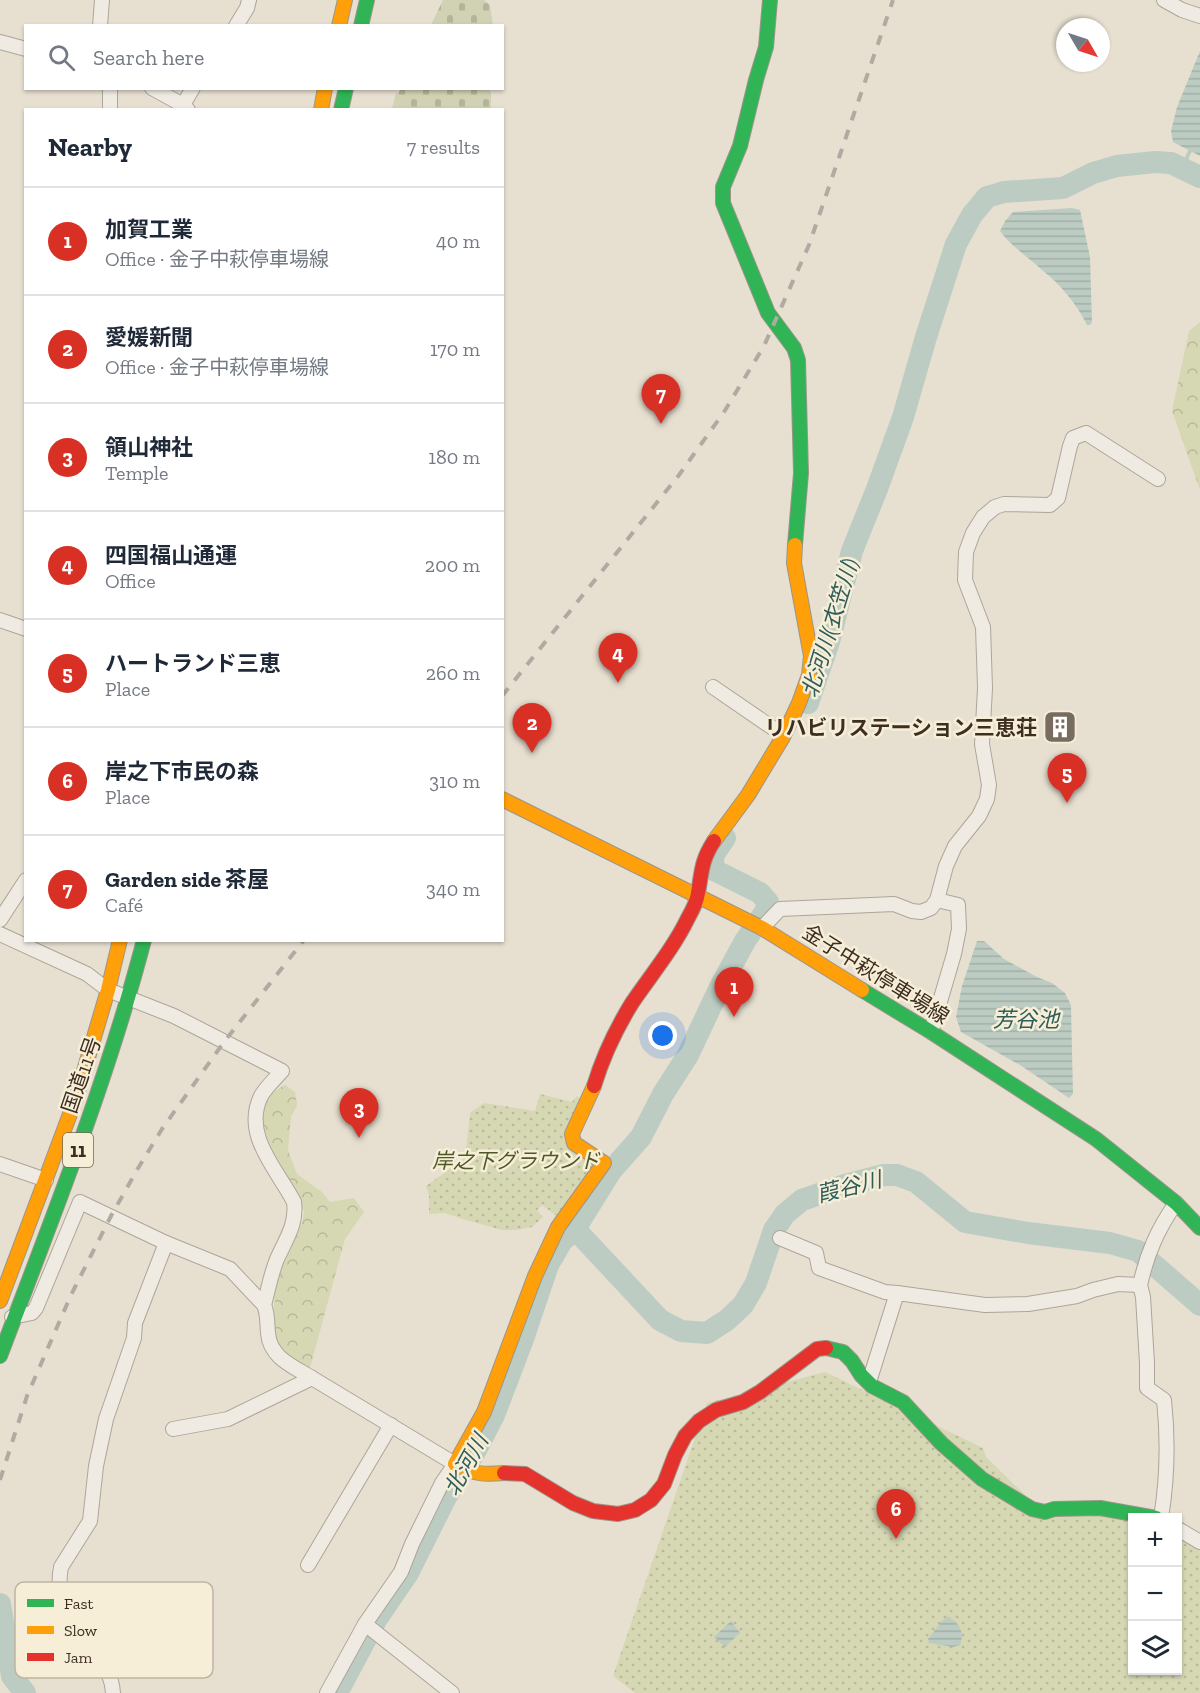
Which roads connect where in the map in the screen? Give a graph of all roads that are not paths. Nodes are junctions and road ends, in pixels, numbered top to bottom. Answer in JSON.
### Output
{"nodes":[{"id":1,"x":102,"y":0,"type":"edge"},
{"id":2,"x":249,"y":0,"type":"edge"},
{"id":3,"x":345,"y":0,"type":"edge"},
{"id":4,"x":367,"y":0,"type":"edge"},
{"id":5,"x":770,"y":0,"type":"edge"},
{"id":6,"x":1164,"y":0,"type":"edge"},
{"id":7,"x":1200,"y":16,"type":"edge"},
{"id":8,"x":99,"y":24,"type":"edge"},
{"id":9,"x":237,"y":24,"type":"edge"},
{"id":10,"x":339,"y":24,"type":"edge"},
{"id":11,"x":361,"y":24,"type":"edge"},
{"id":12,"x":0,"y":42,"type":"edge"},
{"id":13,"x":24,"y":48,"type":"edge"},
{"id":14,"x":110,"y":90,"type":"edge"},
{"id":15,"x":156,"y":90,"type":"edge"},
{"id":16,"x":192,"y":90,"type":"edge"},
{"id":17,"x":325,"y":90,"type":"edge"},
{"id":18,"x":345,"y":90,"type":"edge"},
{"id":19,"x":186,"y":107,"type":"edge"},
{"id":20,"x":110,"y":108,"type":"edge"},
{"id":21,"x":321,"y":108,"type":"edge"},
{"id":22,"x":341,"y":108,"type":"edge"},
{"id":23,"x":1158,"y":479,"type":"dead end"},
{"id":24,"x":0,"y":620,"type":"edge"},
{"id":25,"x":24,"y":628,"type":"edge"},
{"id":26,"x":713,"y":687,"type":"dead end"},
{"id":27,"x":783,"y":735,"type":"junction"},
{"id":28,"x":504,"y":800,"type":"edge"},
{"id":29,"x":24,"y":883,"type":"edge"},
{"id":30,"x":698,"y":895,"type":"junction"},
{"id":31,"x":938,"y":900,"type":"junction"},
{"id":32,"x":0,"y":920,"type":"edge"},
{"id":33,"x":758,"y":926,"type":"junction"},
{"id":34,"x":0,"y":934,"type":"edge"},
{"id":35,"x":120,"y":942,"type":"edge"},
{"id":36,"x":143,"y":942,"type":"edge"},
{"id":37,"x":108,"y":990,"type":"junction"},
{"id":38,"x":129,"y":998,"type":"junction"},
{"id":39,"x":931,"y":1032,"type":"junction"},
{"id":40,"x":0,"y":1164,"type":"edge"},
{"id":41,"x":46,"y":1180,"type":"junction"},
{"id":42,"x":1176,"y":1203,"type":"junction"},
{"id":43,"x":1200,"y":1228,"type":"edge"},
{"id":44,"x":780,"y":1238,"type":"dead end"},
{"id":45,"x":166,"y":1243,"type":"junction"},
{"id":46,"x":1140,"y":1286,"type":"junction"},
{"id":47,"x":897,"y":1293,"type":"junction"},
{"id":48,"x":0,"y":1301,"type":"edge"},
{"id":49,"x":264,"y":1305,"type":"junction"},
{"id":50,"x":0,"y":1312,"type":"edge"},
{"id":51,"x":14,"y":1317,"type":"junction"},
{"id":52,"x":0,"y":1356,"type":"edge"},
{"id":53,"x":312,"y":1378,"type":"junction"},
{"id":54,"x":869,"y":1382,"type":"junction"},
{"id":55,"x":391,"y":1425,"type":"junction"},
{"id":56,"x":173,"y":1429,"type":"dead end"},
{"id":57,"x":461,"y":1467,"type":"junction"},
{"id":58,"x":1129,"y":1513,"type":"edge"},
{"id":59,"x":1160,"y":1513,"type":"edge"},
{"id":60,"x":1182,"y":1531,"type":"edge"},
{"id":61,"x":1200,"y":1542,"type":"edge"},
{"id":62,"x":308,"y":1565,"type":"dead end"},
{"id":63,"x":60,"y":1582,"type":"edge"},
{"id":64,"x":370,"y":1628,"type":"junction"},
{"id":65,"x":110,"y":1678,"type":"edge"},
{"id":66,"x":113,"y":1693,"type":"edge"},
{"id":67,"x":327,"y":1693,"type":"edge"},
{"id":68,"x":452,"y":1693,"type":"edge"}],
"edges":[{"from":1,"to":8,"type":"street"},
{"from":2,"to":9,"type":"street"},
{"from":3,"to":10,"type":"main road"},
{"from":4,"to":11,"type":"main road"},
{"from":5,"to":27,"type":"main road"},
{"from":6,"to":7,"type":"street"},
{"from":12,"to":13,"type":"street"},
{"from":14,"to":20,"type":"street"},
{"from":15,"to":19,"type":"street"},
{"from":16,"to":19,"type":"street"},
{"from":17,"to":21,"type":"main road"},
{"from":18,"to":22,"type":"main road"},
{"from":23,"to":31,"type":"street"},
{"from":24,"to":25,"type":"street"},
{"from":26,"to":27,"type":"street"},
{"from":27,"to":30,"type":"main road"},
{"from":28,"to":30,"type":"main road","name":"金子中萩停車場線"},
{"from":29,"to":32,"type":"street"},
{"from":30,"to":33,"type":"main road","name":"金子中萩停車場線"},
{"from":30,"to":57,"type":"main road"},
{"from":31,"to":33,"type":"street"},
{"from":31,"to":39,"type":"street"},
{"from":33,"to":39,"type":"main road","name":"金子中萩停車場線"},
{"from":34,"to":37,"type":"street"},
{"from":35,"to":37,"type":"main road","name":"国道11号","number":"11"},
{"from":36,"to":38,"type":"main road","name":"国道11号","number":"11"},
{"from":37,"to":38,"type":"street"},
{"from":37,"to":41,"type":"main road","name":"国道11号","number":"11"},
{"from":38,"to":49,"type":"street"},
{"from":38,"to":51,"type":"main road","name":"国道11号","number":"11"},
{"from":39,"to":42,"type":"main road","name":"金子中萩停車場線"},
{"from":40,"to":41,"type":"street"},
{"from":41,"to":48,"type":"main road","name":"国道11号","number":"11"},
{"from":42,"to":43,"type":"main road","name":"金子中萩停車場線"},
{"from":42,"to":46,"type":"street"},
{"from":44,"to":47,"type":"street"},
{"from":45,"to":49,"type":"street"},
{"from":45,"to":51,"type":"street"},
{"from":45,"to":63,"type":"street"},
{"from":46,"to":47,"type":"street"},
{"from":46,"to":59,"type":"street"},
{"from":47,"to":54,"type":"street"},
{"from":49,"to":53,"type":"street"},
{"from":50,"to":51,"type":"street"},
{"from":51,"to":52,"type":"main road","name":"国道11号","number":"11"},
{"from":53,"to":55,"type":"street"},
{"from":53,"to":56,"type":"street"},
{"from":54,"to":57,"type":"main road"},
{"from":54,"to":58,"type":"main road"},
{"from":55,"to":57,"type":"street"},
{"from":55,"to":62,"type":"street"},
{"from":57,"to":64,"type":"street"},
{"from":60,"to":61,"type":"street"},
{"from":64,"to":67,"type":"street"},
{"from":64,"to":68,"type":"street"},
{"from":65,"to":66,"type":"street"}]}
